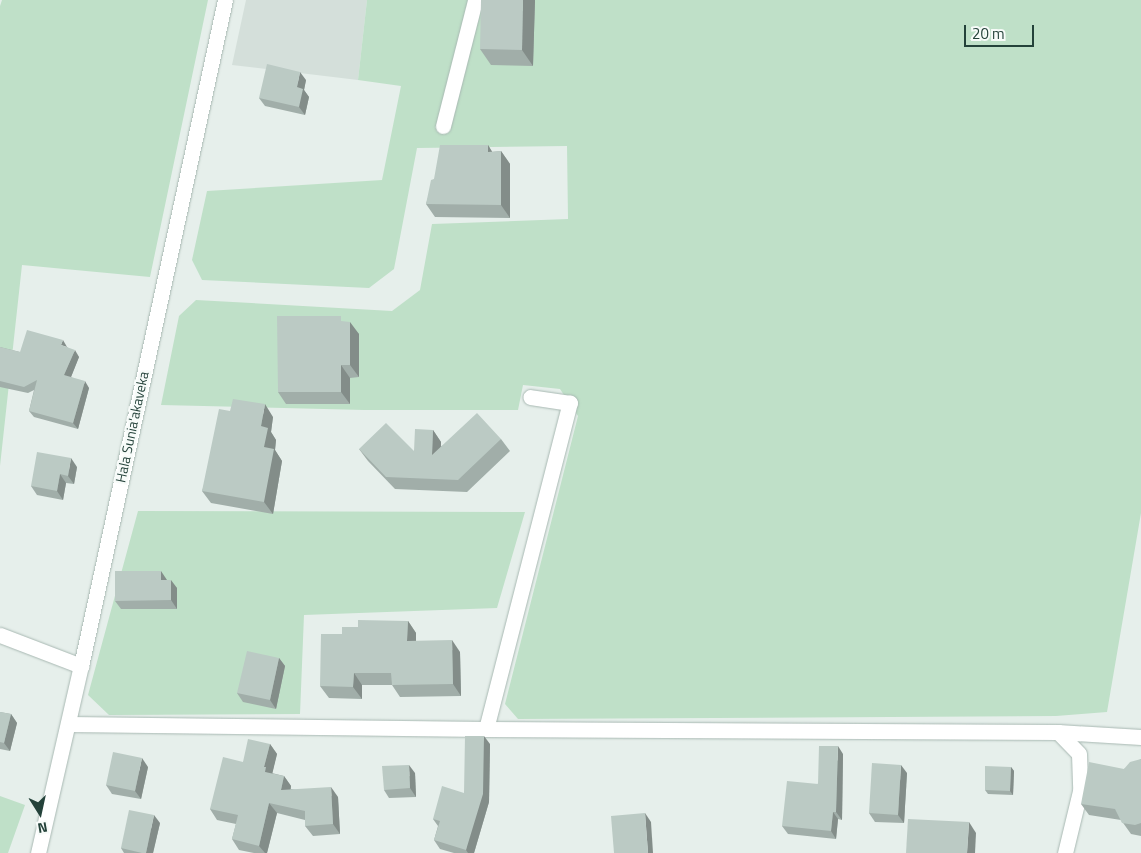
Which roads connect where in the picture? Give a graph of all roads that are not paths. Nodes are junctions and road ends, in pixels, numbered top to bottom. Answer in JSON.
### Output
{"nodes":[{"id":1,"x":225,"y":0,"type":"edge"},
{"id":2,"x":475,"y":0,"type":"edge"},
{"id":3,"x":443,"y":126,"type":"dead end"},
{"id":4,"x":530,"y":397,"type":"dead end"},
{"id":5,"x":0,"y":635,"type":"edge"},
{"id":6,"x":81,"y":666,"type":"junction"},
{"id":7,"x":68,"y":724,"type":"junction"},
{"id":8,"x":486,"y":729,"type":"junction"},
{"id":9,"x":1058,"y":732,"type":"junction"},
{"id":10,"x":1141,"y":738,"type":"edge"},
{"id":11,"x":38,"y":853,"type":"edge"},
{"id":12,"x":1065,"y":853,"type":"edge"}],
"edges":[{"from":1,"to":6,"type":"street","name":"Hala Sunia'akaveka"},
{"from":2,"to":3,"type":"street"},
{"from":4,"to":8,"type":"street"},
{"from":5,"to":6,"type":"street"},
{"from":6,"to":7,"type":"street","name":"Hala Sunia'akaveka"},
{"from":7,"to":8,"type":"street"},
{"from":7,"to":11,"type":"street","name":"Hala Sunia'akaveka"},
{"from":8,"to":9,"type":"street"},
{"from":9,"to":10,"type":"street"},
{"from":9,"to":12,"type":"street"}]}
